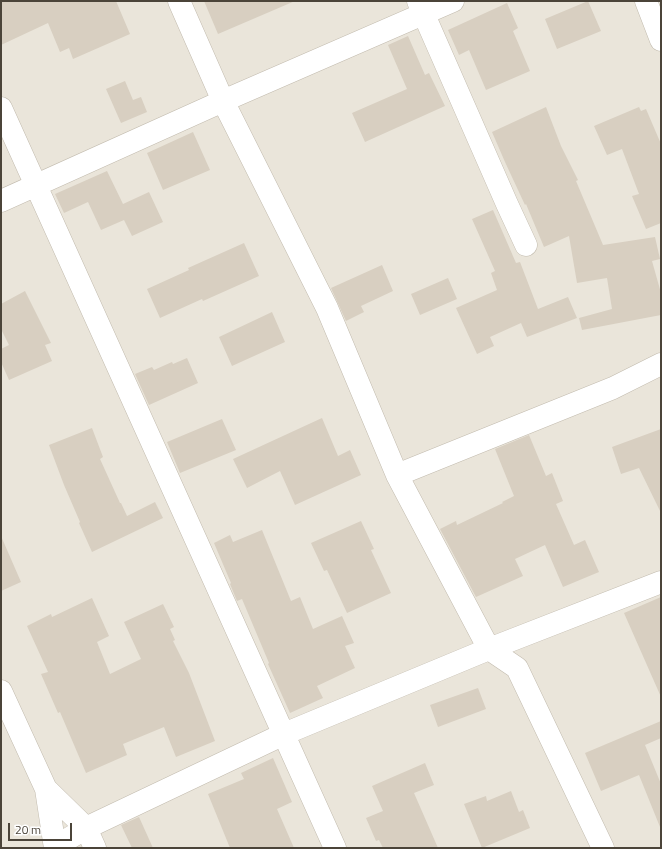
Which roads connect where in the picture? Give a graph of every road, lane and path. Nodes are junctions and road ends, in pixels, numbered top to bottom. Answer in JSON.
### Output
{"nodes":[{"id":1,"x":179,"y":1,"type":"edge"},
{"id":2,"x":453,"y":1,"type":"edge"},
{"id":3,"x":646,"y":1,"type":"edge"},
{"id":4,"x":421,"y":7,"type":"edge"},
{"id":5,"x":661,"y":40,"type":"edge"},
{"id":6,"x":223,"y":101,"type":"junction"},
{"id":7,"x":1,"y":108,"type":"edge"},
{"id":8,"x":36,"y":186,"type":"junction"},
{"id":9,"x":1,"y":201,"type":"edge"},
{"id":10,"x":526,"y":245,"type":"dead end"},
{"id":11,"x":661,"y":364,"type":"edge"},
{"id":12,"x":397,"y":475,"type":"junction"},
{"id":13,"x":661,"y":582,"type":"edge"},
{"id":14,"x":489,"y":650,"type":"junction"},
{"id":15,"x":1,"y":691,"type":"edge"},
{"id":16,"x":284,"y":734,"type":"junction"},
{"id":17,"x":46,"y":789,"type":"junction"},
{"id":18,"x":86,"y":828,"type":"junction"},
{"id":19,"x":55,"y":848,"type":"edge"},
{"id":20,"x":96,"y":848,"type":"edge"},
{"id":21,"x":335,"y":848,"type":"edge"},
{"id":22,"x":603,"y":848,"type":"edge"}],
"edges":[{"from":1,"to":6,"type":"street"},
{"from":2,"to":4,"type":"street"},
{"from":3,"to":5,"type":"street"},
{"from":4,"to":6,"type":"street"},
{"from":4,"to":10,"type":"street"},
{"from":6,"to":8,"type":"street"},
{"from":6,"to":12,"type":"street"},
{"from":7,"to":8,"type":"street"},
{"from":8,"to":9,"type":"street"},
{"from":8,"to":16,"type":"street"},
{"from":11,"to":12,"type":"street"},
{"from":12,"to":14,"type":"street"},
{"from":13,"to":14,"type":"street"},
{"from":14,"to":16,"type":"street"},
{"from":14,"to":22,"type":"street"},
{"from":15,"to":17,"type":"street"},
{"from":16,"to":18,"type":"street"},
{"from":16,"to":21,"type":"street"},
{"from":17,"to":18,"type":"street"},
{"from":17,"to":19,"type":"street"},
{"from":18,"to":19,"type":"street"},
{"from":18,"to":20,"type":"street"}]}
